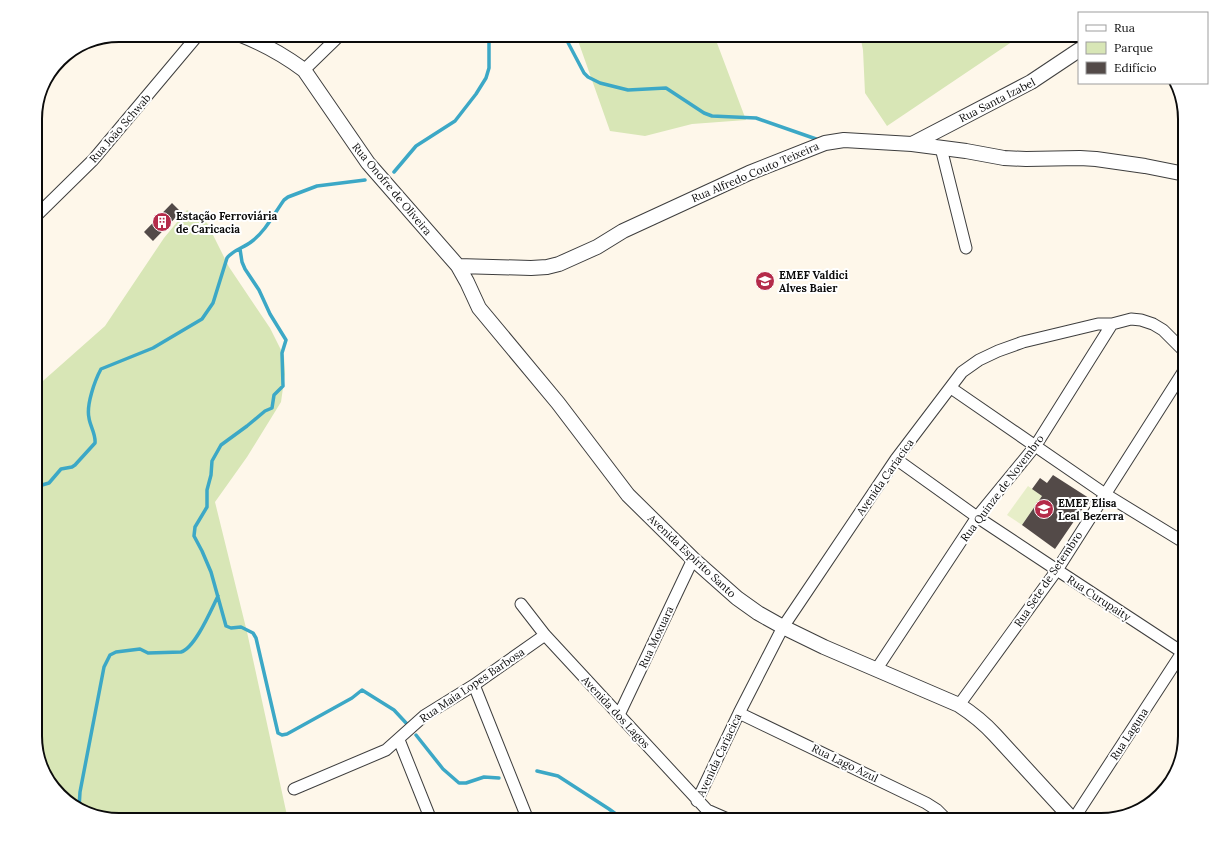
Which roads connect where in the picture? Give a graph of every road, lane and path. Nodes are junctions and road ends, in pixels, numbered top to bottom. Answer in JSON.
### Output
{"nodes":[{"id":1,"x":192,"y":42,"type":"edge"},
{"id":2,"x":258,"y":42,"type":"edge"},
{"id":3,"x":333,"y":42,"type":"edge"},
{"id":4,"x":1078,"y":51,"type":"edge"},
{"id":5,"x":304,"y":70,"type":"junction"},
{"id":6,"x":912,"y":144,"type":"junction"},
{"id":7,"x":941,"y":148,"type":"junction"},
{"id":8,"x":1178,"y":173,"type":"edge"},
{"id":9,"x":42,"y":210,"type":"edge"},
{"id":10,"x":966,"y":248,"type":"dead end"},
{"id":11,"x":458,"y":266,"type":"junction"},
{"id":12,"x":1112,"y":324,"type":"junction"},
{"id":13,"x":1178,"y":345,"type":"edge"},
{"id":14,"x":1178,"y":380,"type":"edge"},
{"id":15,"x":950,"y":388,"type":"junction"},
{"id":16,"x":1036,"y":445,"type":"junction"},
{"id":17,"x":896,"y":459,"type":"junction"},
{"id":18,"x":1105,"y":494,"type":"junction"},
{"id":19,"x":977,"y":517,"type":"junction"},
{"id":20,"x":1178,"y":539,"type":"edge"},
{"id":21,"x":693,"y":559,"type":"junction"},
{"id":22,"x":1057,"y":570,"type":"junction"},
{"id":23,"x":521,"y":604,"type":"dead end"},
{"id":24,"x":783,"y":627,"type":"junction"},
{"id":25,"x":545,"y":635,"type":"junction"},
{"id":26,"x":1178,"y":647,"type":"edge"},
{"id":27,"x":1178,"y":660,"type":"edge"},
{"id":28,"x":876,"y":670,"type":"junction"},
{"id":29,"x":474,"y":685,"type":"junction"},
{"id":30,"x":959,"y":705,"type":"junction"},
{"id":31,"x":739,"y":713,"type":"junction"},
{"id":32,"x":619,"y":715,"type":"junction"},
{"id":33,"x":398,"y":740,"type":"junction"},
{"id":34,"x":294,"y":789,"type":"dead end"},
{"id":35,"x":697,"y":801,"type":"junction"},
{"id":36,"x":427,"y":813,"type":"edge"},
{"id":37,"x":525,"y":813,"type":"edge"},
{"id":38,"x":707,"y":813,"type":"edge"},
{"id":39,"x":940,"y":813,"type":"edge"},
{"id":40,"x":1067,"y":813,"type":"edge"},
{"id":41,"x":1078,"y":813,"type":"edge"}],
"edges":[{"from":1,"to":9,"type":"street","name":"Rua João Schwab"},
{"from":2,"to":5,"type":"street","name":"Rua Onofre de Oliveira"},
{"from":3,"to":5,"type":"street"},
{"from":4,"to":6,"type":"street","name":"Rua Santa Izabel"},
{"from":5,"to":11,"type":"street","name":"Rua Onofre de Oliveira"},
{"from":6,"to":7,"type":"street","name":"Rua Alfredo Couto Teixeira"},
{"from":6,"to":11,"type":"street","name":"Rua Alfredo Couto Teixeira"},
{"from":7,"to":8,"type":"street","name":"Rua Alfredo Couto Teixeira"},
{"from":7,"to":10,"type":"street"},
{"from":11,"to":21,"type":"street","name":"Avenida Espírito Santo"},
{"from":12,"to":13,"type":"street","name":"Avenida Cariacica"},
{"from":12,"to":15,"type":"street","name":"Avenida Cariacica"},
{"from":12,"to":16,"type":"street","name":"Rua Quinze de Novembro"},
{"from":14,"to":18,"type":"street","name":"Rua Sete de Setembro"},
{"from":15,"to":16,"type":"street"},
{"from":15,"to":17,"type":"street","name":"Avenida Cariacica"},
{"from":16,"to":18,"type":"street"},
{"from":16,"to":19,"type":"street","name":"Rua Quinze de Novembro"},
{"from":17,"to":19,"type":"street","name":"Rua Curupaity"},
{"from":17,"to":24,"type":"street","name":"Avenida Cariacica"},
{"from":18,"to":20,"type":"street"},
{"from":18,"to":22,"type":"street","name":"Rua Sete de Setembro"},
{"from":19,"to":22,"type":"street","name":"Rua Curupaity"},
{"from":19,"to":28,"type":"street","name":"Rua Quinze de Novembro"},
{"from":21,"to":24,"type":"street","name":"Avenida Espírito Santo"},
{"from":21,"to":32,"type":"street","name":"Rua Moxuara"},
{"from":22,"to":26,"type":"street","name":"Rua Curupaity"},
{"from":22,"to":30,"type":"street","name":"Rua Sete de Setembro"},
{"from":23,"to":25,"type":"street","name":"Avenida dos Lagos"},
{"from":24,"to":28,"type":"street","name":"Avenida Espírito Santo"},
{"from":24,"to":31,"type":"street","name":"Avenida Cariacica"},
{"from":25,"to":29,"type":"street","name":"Rua Maia Lopes Barbosa"},
{"from":25,"to":32,"type":"street","name":"Avenida dos Lagos"},
{"from":27,"to":41,"type":"street","name":"Rua Laguna"},
{"from":28,"to":30,"type":"street","name":"Avenida Espírito Santo"},
{"from":29,"to":33,"type":"street","name":"Rua Maia Lopes Barbosa"},
{"from":29,"to":37,"type":"street"},
{"from":30,"to":40,"type":"street","name":"Avenida Espírito Santo"},
{"from":31,"to":35,"type":"street","name":"Avenida Cariacica"},
{"from":31,"to":39,"type":"street","name":"Rua Lago Azul"},
{"from":32,"to":35,"type":"street","name":"Avenida dos Lagos"},
{"from":33,"to":34,"type":"street","name":"Rua Maia Lopes Barbosa"},
{"from":33,"to":36,"type":"street"},
{"from":35,"to":38,"type":"street","name":"Avenida dos Lagos"}]}
